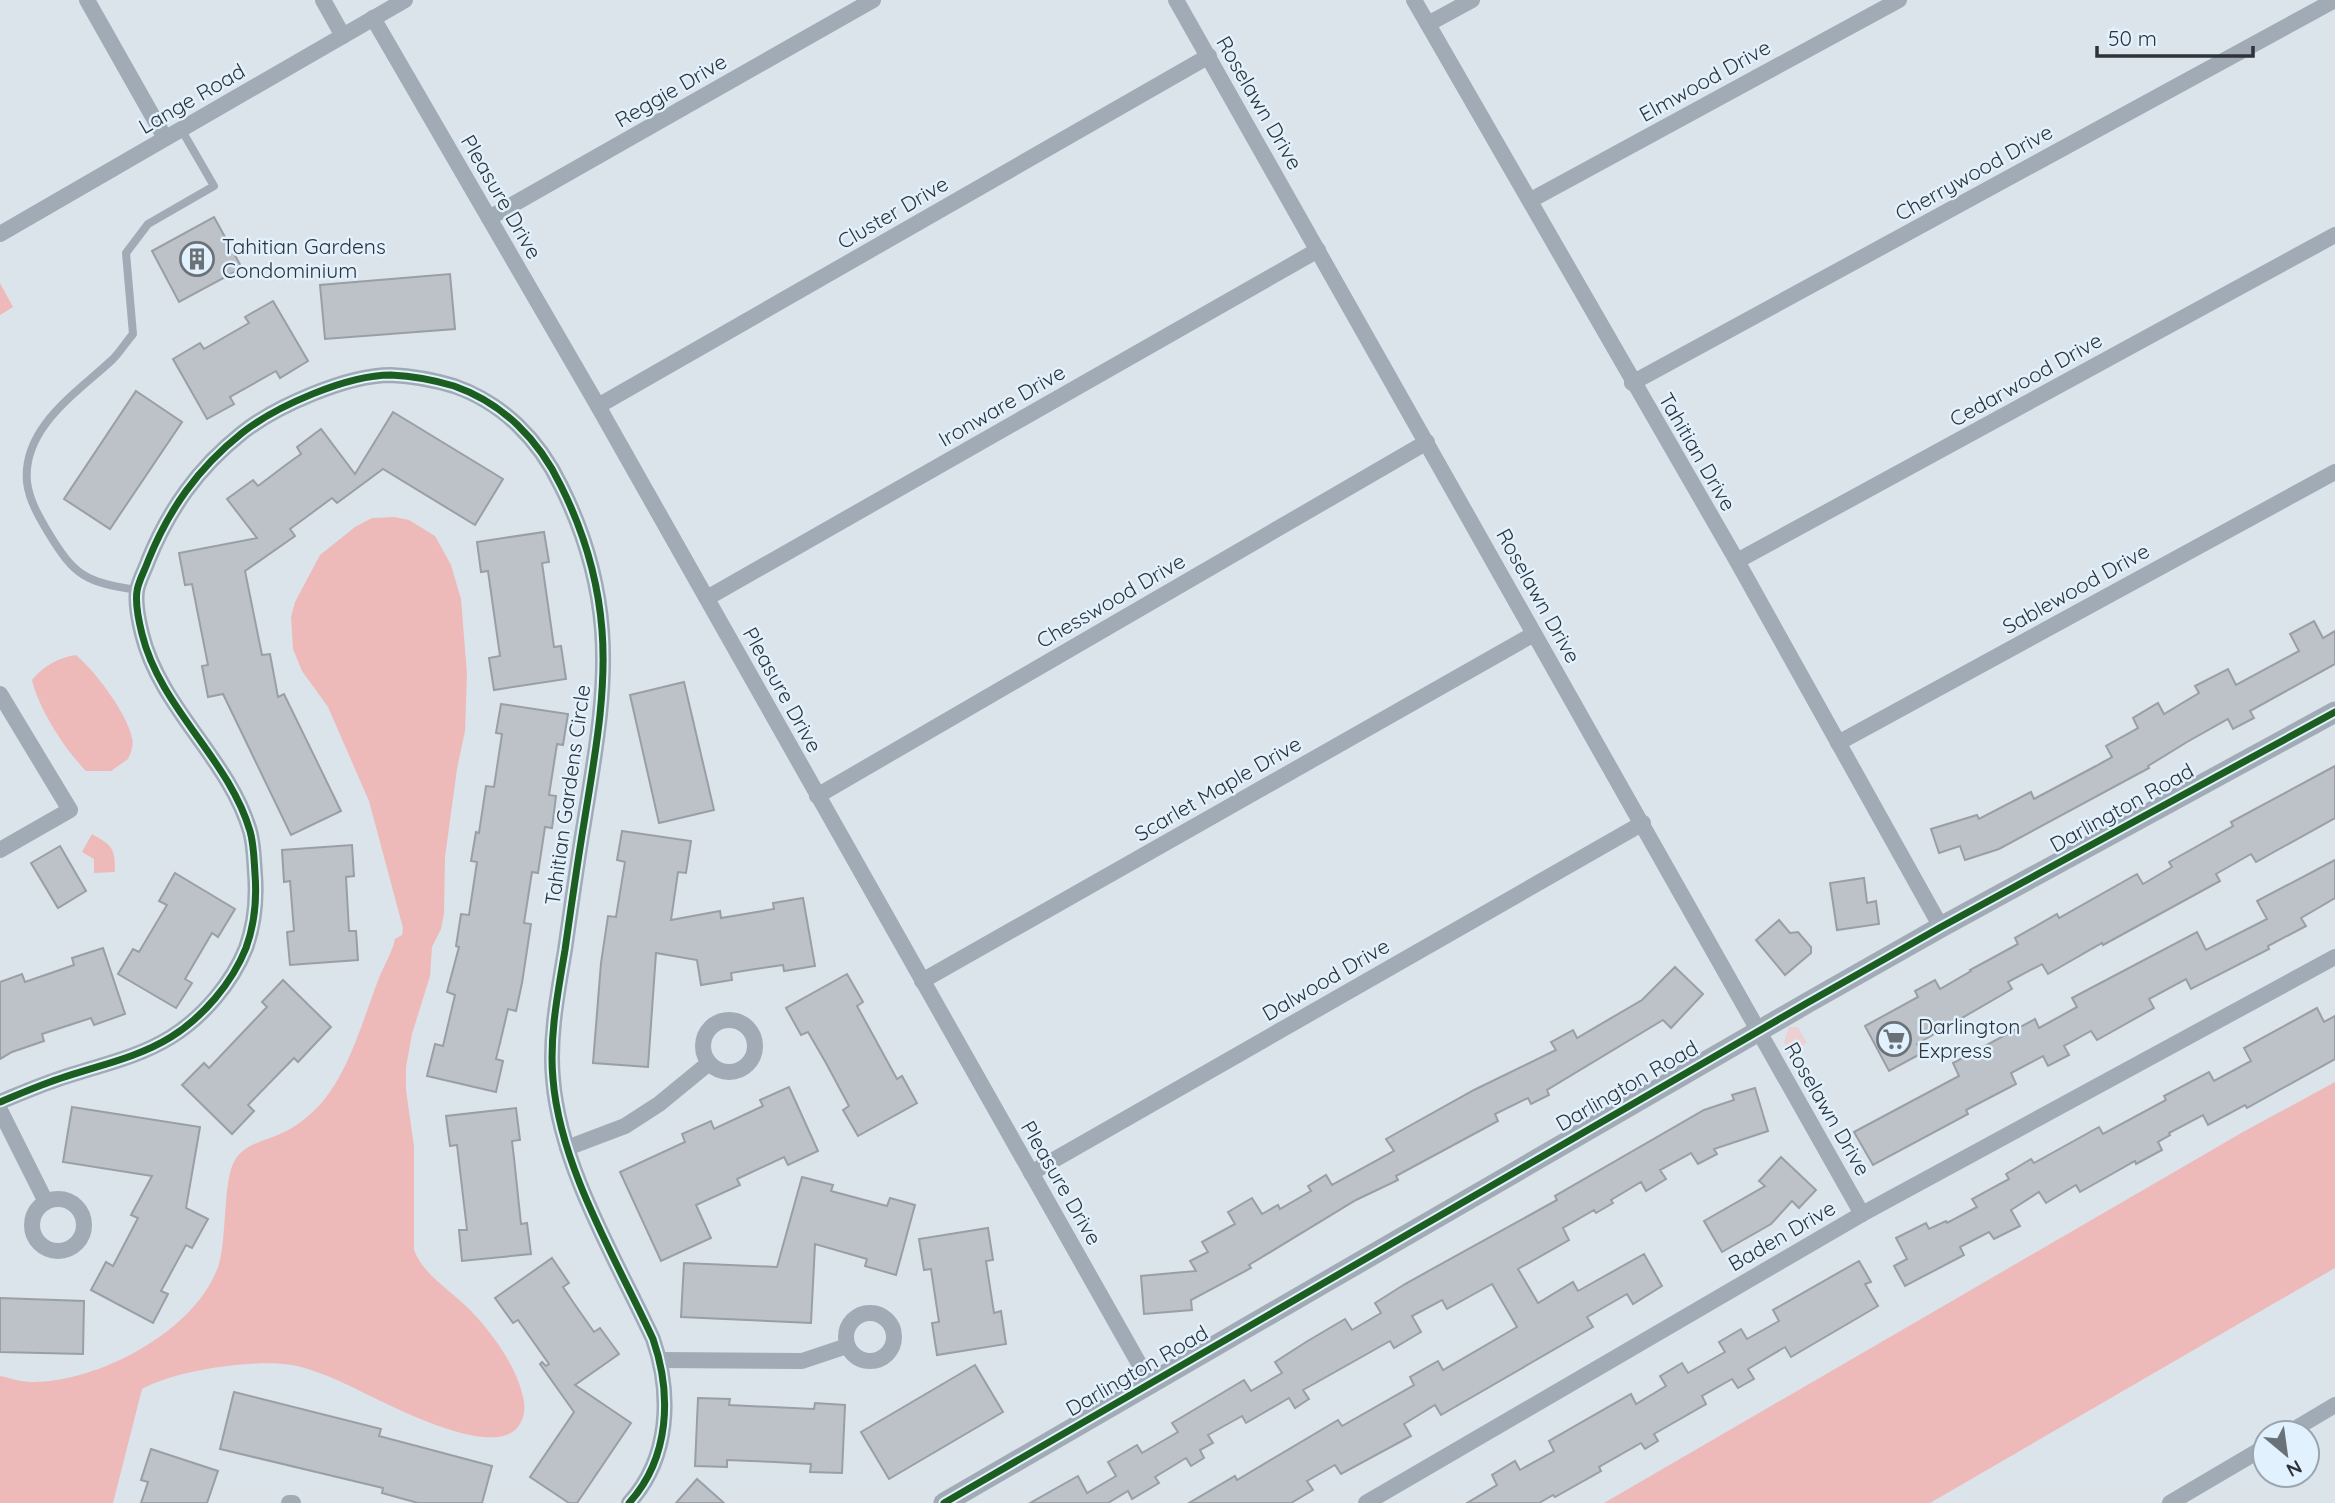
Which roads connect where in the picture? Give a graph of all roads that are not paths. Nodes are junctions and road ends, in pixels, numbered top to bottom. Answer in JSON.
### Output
{"nodes":[{"id":1,"x":87,"y":0,"type":"edge"},
{"id":2,"x":323,"y":0,"type":"edge"},
{"id":3,"x":405,"y":0,"type":"edge"},
{"id":4,"x":873,"y":0,"type":"edge"},
{"id":5,"x":1176,"y":0,"type":"edge"},
{"id":6,"x":1414,"y":0,"type":"edge"},
{"id":7,"x":1472,"y":0,"type":"edge"},
{"id":8,"x":1899,"y":0,"type":"edge"},
{"id":9,"x":2335,"y":0,"type":"edge"},
{"id":10,"x":373,"y":18,"type":"junction"},
{"id":11,"x":1427,"y":24,"type":"junction"},
{"id":12,"x":343,"y":36,"type":"junction"},
{"id":13,"x":1209,"y":56,"type":"junction"},
{"id":14,"x":181,"y":129,"type":"junction"},
{"id":15,"x":165,"y":138,"type":"junction"},
{"id":16,"x":1531,"y":200,"type":"junction"},
{"id":17,"x":489,"y":218,"type":"junction"},
{"id":18,"x":0,"y":234,"type":"edge"},
{"id":19,"x":2335,"y":235,"type":"edge"},
{"id":20,"x":1318,"y":250,"type":"junction"},
{"id":21,"x":1632,"y":383,"type":"junction"},
{"id":22,"x":598,"y":406,"type":"junction"},
{"id":23,"x":1427,"y":442,"type":"junction"},
{"id":24,"x":2335,"y":472,"type":"edge"},
{"id":25,"x":1737,"y":561,"type":"junction"},
{"id":26,"x":137,"y":590,"type":"junction"},
{"id":27,"x":706,"y":598,"type":"junction"},
{"id":28,"x":1534,"y":634,"type":"junction"},
{"id":29,"x":0,"y":694,"type":"edge"},
{"id":30,"x":2335,"y":712,"type":"edge"},
{"id":31,"x":1838,"y":743,"type":"junction"},
{"id":32,"x":817,"y":796,"type":"junction"},
{"id":33,"x":1643,"y":823,"type":"junction"},
{"id":34,"x":0,"y":850,"type":"edge"},
{"id":35,"x":1941,"y":926,"type":"junction"},
{"id":36,"x":2335,"y":957,"type":"edge"},
{"id":37,"x":922,"y":981,"type":"junction"},
{"id":38,"x":1758,"y":1030,"type":"junction"},
{"id":39,"x":709,"y":1063,"type":"dead end"},
{"id":40,"x":0,"y":1102,"type":"edge"},
{"id":41,"x":0,"y":1110,"type":"edge"},
{"id":42,"x":567,"y":1148,"type":"junction"},
{"id":43,"x":1031,"y":1174,"type":"junction"},
{"id":44,"x":46,"y":1202,"type":"dead end"},
{"id":45,"x":1862,"y":1214,"type":"junction"},
{"id":46,"x":847,"y":1346,"type":"dead end"},
{"id":47,"x":660,"y":1360,"type":"junction"},
{"id":48,"x":1150,"y":1383,"type":"junction"},
{"id":49,"x":2335,"y":1405,"type":"edge"},
{"id":50,"x":2312,"y":1419,"type":"edge"},
{"id":51,"x":2251,"y":1455,"type":"edge"},
{"id":52,"x":629,"y":1503,"type":"edge"},
{"id":53,"x":944,"y":1503,"type":"edge"},
{"id":54,"x":1366,"y":1503,"type":"edge"},
{"id":55,"x":2170,"y":1503,"type":"edge"}],
"edges":[{"from":1,"to":15,"type":"street"},
{"from":2,"to":12,"type":"street"},
{"from":3,"to":10,"type":"street","name":"Lange Road"},
{"from":4,"to":17,"type":"street","name":"Reggie Drive"},
{"from":5,"to":13,"type":"street","name":"Roselawn Drive"},
{"from":6,"to":11,"type":"street","name":"Tahitian Drive"},
{"from":7,"to":11,"type":"street"},
{"from":8,"to":16,"type":"street","name":"Elmwood Drive"},
{"from":9,"to":21,"type":"street","name":"Cherrywood Drive"},
{"from":10,"to":12,"type":"street","name":"Lange Road"},
{"from":10,"to":17,"type":"street","name":"Pleasure Drive"},
{"from":11,"to":16,"type":"street","name":"Tahitian Drive"},
{"from":12,"to":14,"type":"street","name":"Lange Road"},
{"from":13,"to":20,"type":"street","name":"Roselawn Drive"},
{"from":13,"to":22,"type":"street","name":"Cluster Drive"},
{"from":14,"to":15,"type":"street","name":"Lange Road"},
{"from":14,"to":26,"type":"lane"},
{"from":15,"to":18,"type":"street","name":"Lange Road"},
{"from":16,"to":21,"type":"street","name":"Tahitian Drive"},
{"from":17,"to":22,"type":"street","name":"Pleasure Drive"},
{"from":19,"to":25,"type":"street","name":"Cedarwood Drive"},
{"from":20,"to":23,"type":"street","name":"Roselawn Drive"},
{"from":20,"to":27,"type":"street","name":"Ironware Drive"},
{"from":21,"to":25,"type":"street","name":"Tahitian Drive"},
{"from":22,"to":27,"type":"street","name":"Pleasure Drive"},
{"from":23,"to":28,"type":"street","name":"Roselawn Drive"},
{"from":23,"to":32,"type":"street","name":"Chesswood Drive"},
{"from":24,"to":31,"type":"street","name":"Sablewood Drive"},
{"from":25,"to":31,"type":"street","name":"Tahitian Drive"},
{"from":26,"to":40,"type":"street","name":"Tahitian Gardens Circle"},
{"from":26,"to":42,"type":"street","name":"Tahitian Gardens Circle"},
{"from":27,"to":32,"type":"street","name":"Pleasure Drive"},
{"from":28,"to":33,"type":"street","name":"Roselawn Drive"},
{"from":28,"to":37,"type":"street","name":"Scarlet Maple Drive"},
{"from":29,"to":34,"type":"street"},
{"from":30,"to":35,"type":"street","name":"Darlington Road"},
{"from":31,"to":35,"type":"street","name":"Tahitian Drive"},
{"from":32,"to":37,"type":"street","name":"Pleasure Drive"},
{"from":33,"to":38,"type":"street","name":"Roselawn Drive"},
{"from":33,"to":43,"type":"street","name":"Dalwood Drive"},
{"from":35,"to":38,"type":"street","name":"Darlington Road"},
{"from":36,"to":45,"type":"street","name":"Baden Drive"},
{"from":37,"to":43,"type":"street","name":"Pleasure Drive"},
{"from":38,"to":45,"type":"street","name":"Roselawn Drive"},
{"from":38,"to":48,"type":"street","name":"Darlington Road"},
{"from":39,"to":42,"type":"street"},
{"from":41,"to":44,"type":"street"},
{"from":42,"to":47,"type":"street","name":"Tahitian Gardens Circle"},
{"from":43,"to":48,"type":"street","name":"Pleasure Drive"},
{"from":45,"to":54,"type":"street","name":"Baden Drive"},
{"from":46,"to":47,"type":"street"},
{"from":47,"to":52,"type":"street","name":"Tahitian Gardens Circle"},
{"from":48,"to":53,"type":"street","name":"Darlington Road"},
{"from":49,"to":50,"type":"street"},
{"from":51,"to":55,"type":"street"}]}
